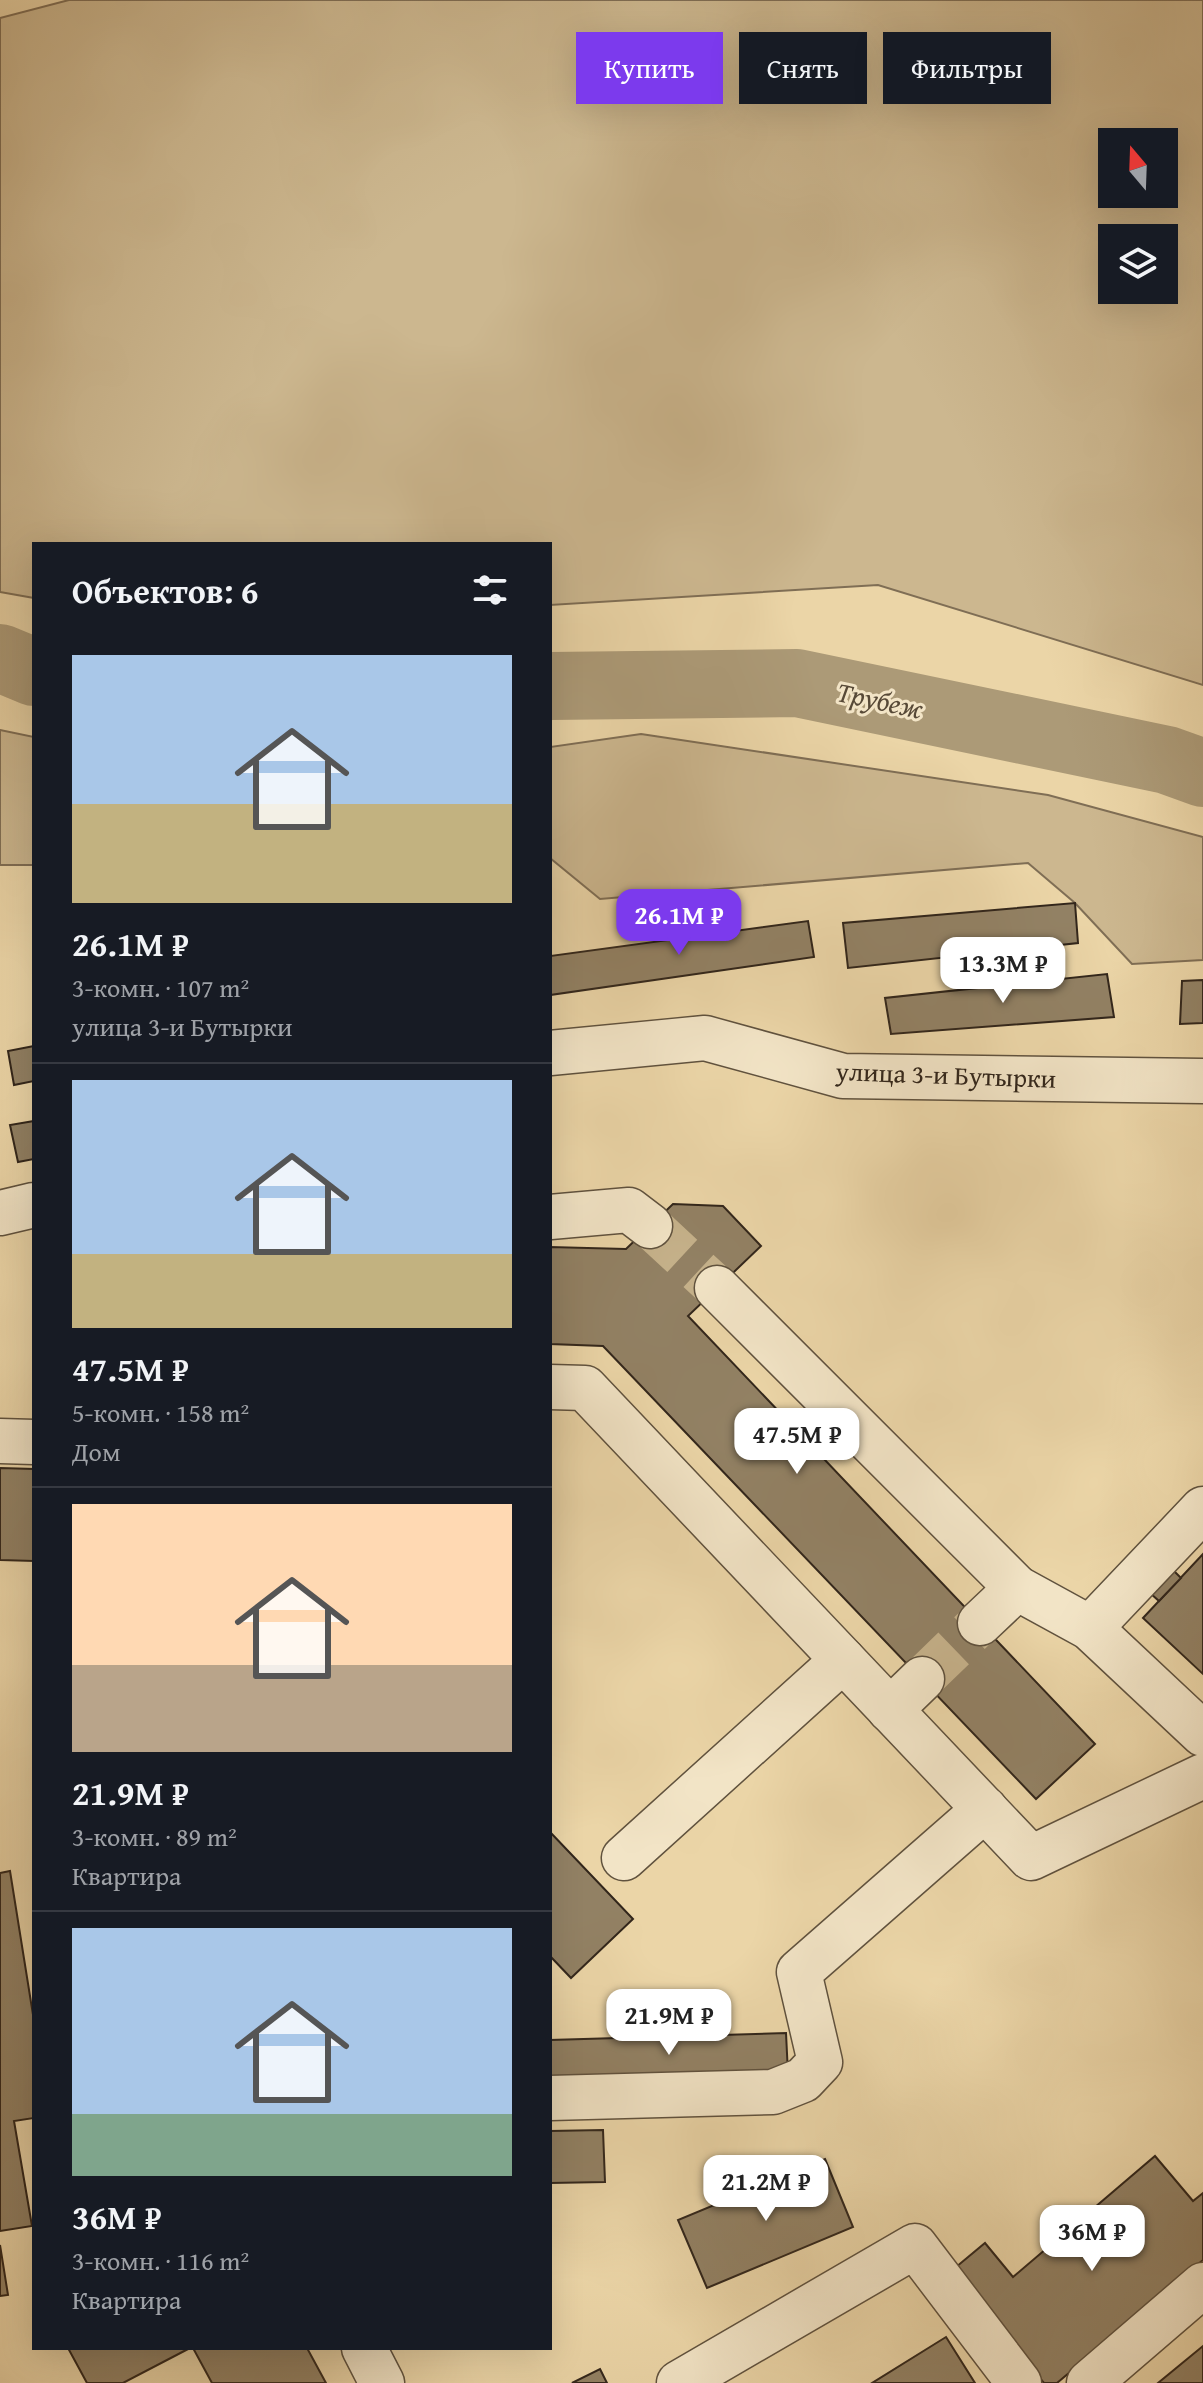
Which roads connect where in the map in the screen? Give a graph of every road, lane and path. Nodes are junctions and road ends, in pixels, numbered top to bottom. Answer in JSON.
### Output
{"nodes":[{"id":1,"x":552,"y":1053,"type":"edge"},
{"id":2,"x":1203,"y":1081,"type":"edge"},
{"id":3,"x":32,"y":1205,"type":"edge"},
{"id":4,"x":0,"y":1213,"type":"edge"},
{"id":5,"x":552,"y":1217,"type":"edge"},
{"id":6,"x":650,"y":1226,"type":"tunnel mouth"},
{"id":7,"x":717,"y":1288,"type":"tunnel mouth"},
{"id":8,"x":552,"y":1387,"type":"edge"},
{"id":9,"x":0,"y":1441,"type":"edge"},
{"id":10,"x":32,"y":1442,"type":"edge"},
{"id":11,"x":1203,"y":1509,"type":"edge"},
{"id":12,"x":1017,"y":1588,"type":"junction"},
{"id":13,"x":980,"y":1623,"type":"tunnel mouth"},
{"id":14,"x":1090,"y":1628,"type":"junction"},
{"id":15,"x":843,"y":1660,"type":"junction"},
{"id":16,"x":922,"y":1679,"type":"tunnel mouth"},
{"id":17,"x":890,"y":1710,"type":"junction"},
{"id":18,"x":1203,"y":1734,"type":"edge"},
{"id":19,"x":1203,"y":1776,"type":"edge"},
{"id":20,"x":985,"y":1809,"type":"junction"},
{"id":21,"x":624,"y":1858,"type":"dead end"},
{"id":22,"x":552,"y":2098,"type":"edge"},
{"id":23,"x":1203,"y":2285,"type":"edge"},
{"id":24,"x":365,"y":2350,"type":"edge"},
{"id":25,"x":382,"y":2383,"type":"edge"},
{"id":26,"x":679,"y":2383,"type":"edge"},
{"id":27,"x":1019,"y":2383,"type":"edge"},
{"id":28,"x":1089,"y":2383,"type":"edge"}],
"edges":[{"from":1,"to":2,"type":"street","name":"улица 3-и Бутырки"},
{"from":3,"to":4,"type":"street"},
{"from":5,"to":6,"type":"street"},
{"from":7,"to":12,"type":"street"},
{"from":8,"to":15,"type":"street"},
{"from":9,"to":10,"type":"street"},
{"from":11,"to":14,"type":"street"},
{"from":12,"to":13,"type":"street"},
{"from":12,"to":14,"type":"street"},
{"from":14,"to":18,"type":"street"},
{"from":15,"to":17,"type":"street"},
{"from":15,"to":21,"type":"street"},
{"from":16,"to":17,"type":"street"},
{"from":17,"to":20,"type":"street"},
{"from":19,"to":20,"type":"street"},
{"from":20,"to":22,"type":"street"},
{"from":23,"to":28,"type":"street"},
{"from":24,"to":25,"type":"street"},
{"from":26,"to":27,"type":"street"}]}
